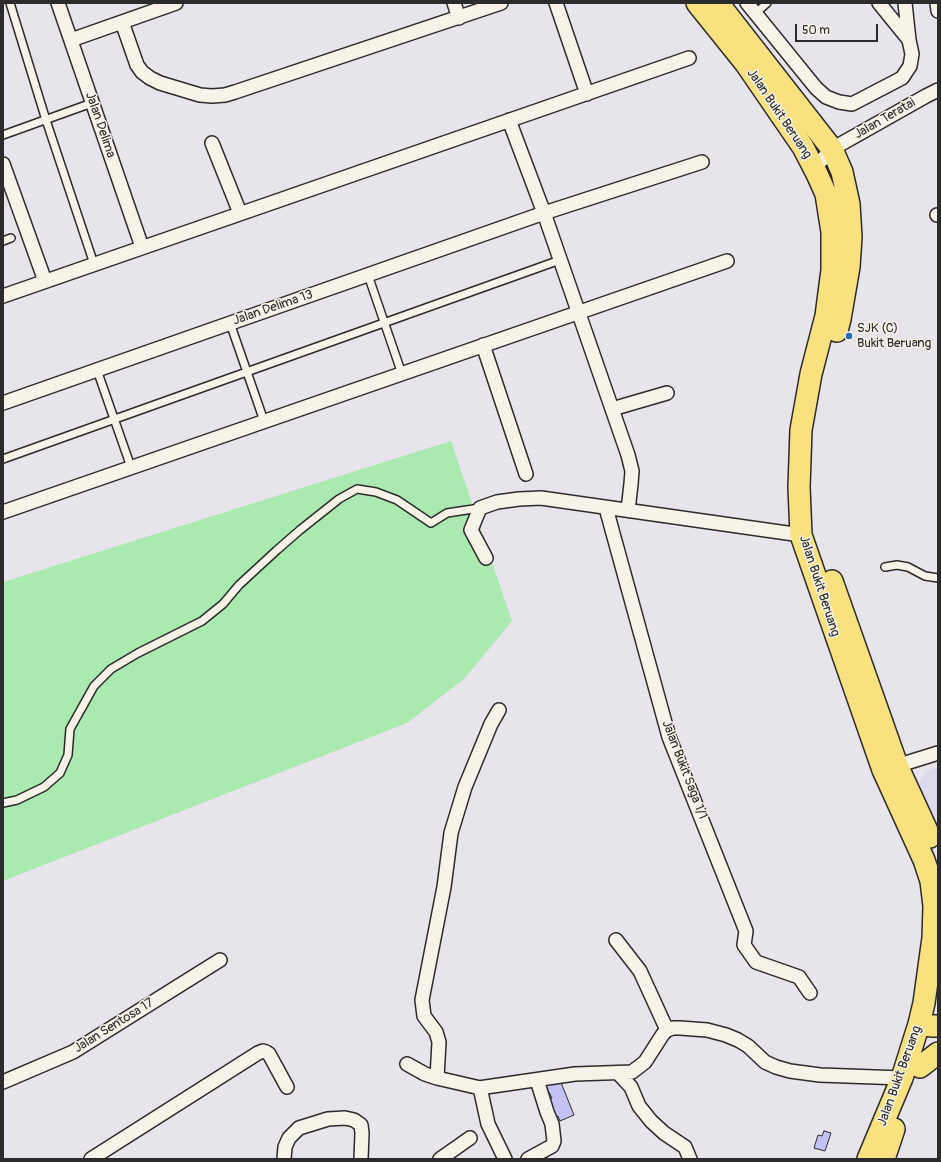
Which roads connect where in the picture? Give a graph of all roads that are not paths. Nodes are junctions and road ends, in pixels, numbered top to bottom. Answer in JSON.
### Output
{"nodes":[{"id":1,"x":10,"y":3,"type":"edge"},
{"id":2,"x":58,"y":3,"type":"edge"},
{"id":3,"x":176,"y":3,"type":"edge"},
{"id":4,"x":454,"y":3,"type":"edge"},
{"id":5,"x":501,"y":3,"type":"edge"},
{"id":6,"x":556,"y":3,"type":"edge"},
{"id":7,"x":697,"y":3,"type":"edge"},
{"id":8,"x":718,"y":3,"type":"edge"},
{"id":9,"x":767,"y":3,"type":"edge"},
{"id":10,"x":879,"y":3,"type":"edge"},
{"id":11,"x":905,"y":3,"type":"edge"},
{"id":12,"x":937,"y":3,"type":"edge"},
{"id":13,"x":751,"y":8,"type":"edge"},
{"id":14,"x":938,"y":11,"type":"edge"},
{"id":15,"x":459,"y":18,"type":"junction"},
{"id":16,"x":122,"y":22,"type":"junction"},
{"id":17,"x":71,"y":40,"type":"junction"},
{"id":18,"x":909,"y":40,"type":"junction"},
{"id":19,"x":689,"y":58,"type":"dead end"},
{"id":20,"x":938,"y":90,"type":"edge"},
{"id":21,"x":587,"y":94,"type":"junction"},
{"id":22,"x":92,"y":103,"type":"junction"},
{"id":23,"x":46,"y":120,"type":"junction"},
{"id":24,"x":509,"y":120,"type":"junction"},
{"id":25,"x":3,"y":135,"type":"edge"},
{"id":26,"x":212,"y":142,"type":"dead end"},
{"id":27,"x":803,"y":147,"type":"junction"},
{"id":28,"x":832,"y":149,"type":"junction"},
{"id":29,"x":702,"y":162,"type":"dead end"},
{"id":30,"x":3,"y":164,"type":"edge"},
{"id":31,"x":817,"y":174,"type":"junction"},
{"id":32,"x":6,"y":183,"type":"edge"},
{"id":33,"x":240,"y":213,"type":"junction"},
{"id":34,"x":544,"y":213,"type":"junction"},
{"id":35,"x":11,"y":238,"type":"dead end"},
{"id":36,"x":3,"y":241,"type":"edge"},
{"id":37,"x":142,"y":247,"type":"junction"},
{"id":38,"x":560,"y":260,"type":"junction"},
{"id":39,"x":727,"y":261,"type":"dead end"},
{"id":40,"x":94,"y":264,"type":"junction"},
{"id":41,"x":368,"y":275,"type":"junction"},
{"id":42,"x":45,"y":281,"type":"junction"},
{"id":43,"x":3,"y":296,"type":"edge"},
{"id":44,"x":578,"y":312,"type":"junction"},
{"id":45,"x":230,"y":323,"type":"junction"},
{"id":46,"x":384,"y":323,"type":"junction"},
{"id":47,"x":483,"y":345,"type":"junction"},
{"id":48,"x":97,"y":370,"type":"junction"},
{"id":49,"x":247,"y":372,"type":"junction"},
{"id":50,"x":402,"y":374,"type":"junction"},
{"id":51,"x":667,"y":393,"type":"dead end"},
{"id":52,"x":3,"y":403,"type":"edge"},
{"id":53,"x":612,"y":409,"type":"junction"},
{"id":54,"x":114,"y":420,"type":"junction"},
{"id":55,"x":264,"y":421,"type":"junction"},
{"id":56,"x":3,"y":459,"type":"edge"},
{"id":57,"x":131,"y":467,"type":"junction"},
{"id":58,"x":526,"y":474,"type":"dead end"},
{"id":59,"x":480,"y":508,"type":"junction"},
{"id":60,"x":606,"y":508,"type":"junction"},
{"id":61,"x":628,"y":510,"type":"junction"},
{"id":62,"x":3,"y":512,"type":"edge"},
{"id":63,"x":801,"y":534,"type":"junction"},
{"id":64,"x":486,"y":558,"type":"dead end"},
{"id":65,"x":885,"y":567,"type":"dead end"},
{"id":66,"x":938,"y":578,"type":"edge"},
{"id":67,"x":499,"y":710,"type":"dead end"},
{"id":68,"x":938,"y":753,"type":"edge"},
{"id":69,"x":890,"y":768,"type":"junction"},
{"id":70,"x":3,"y":803,"type":"edge"},
{"id":71,"x":938,"y":858,"type":"edge"},
{"id":72,"x":616,"y":940,"type":"dead end"},
{"id":73,"x":220,"y":960,"type":"dead end"},
{"id":74,"x":810,"y":993,"type":"dead end"},
{"id":75,"x":934,"y":999,"type":"edge"},
{"id":76,"x":930,"y":1025,"type":"edge"},
{"id":77,"x":666,"y":1030,"type":"junction"},
{"id":78,"x":938,"y":1053,"type":"edge"},
{"id":79,"x":407,"y":1064,"type":"dead end"},
{"id":80,"x":920,"y":1067,"type":"junction"},
{"id":81,"x":618,"y":1073,"type":"junction"},
{"id":82,"x":437,"y":1078,"type":"junction"},
{"id":83,"x":902,"y":1078,"type":"junction"},
{"id":84,"x":537,"y":1080,"type":"junction"},
{"id":85,"x":3,"y":1082,"type":"edge"},
{"id":86,"x":287,"y":1087,"type":"dead end"},
{"id":87,"x":479,"y":1088,"type":"junction"},
{"id":88,"x":470,"y":1138,"type":"dead end"},
{"id":89,"x":91,"y":1159,"type":"edge"},
{"id":90,"x":284,"y":1159,"type":"edge"},
{"id":91,"x":361,"y":1159,"type":"edge"},
{"id":92,"x":440,"y":1159,"type":"edge"},
{"id":93,"x":505,"y":1159,"type":"edge"},
{"id":94,"x":528,"y":1159,"type":"edge"},
{"id":95,"x":690,"y":1159,"type":"edge"},
{"id":96,"x":868,"y":1159,"type":"edge"},
{"id":97,"x":884,"y":1159,"type":"edge"}],
"edges":[{"from":1,"to":23,"type":"lane"},
{"from":2,"to":17,"type":"street","name":"Jalan Delima"},
{"from":3,"to":16,"type":"street"},
{"from":4,"to":15,"type":"street"},
{"from":5,"to":15,"type":"street"},
{"from":6,"to":21,"type":"street"},
{"from":7,"to":27,"type":"main road","name":"Jalan Bukit Beruang"},
{"from":8,"to":28,"type":"main road","name":"Jalan Bukit Beruang"},
{"from":9,"to":13,"type":"lane"},
{"from":10,"to":18,"type":"street"},
{"from":11,"to":18,"type":"street"},
{"from":12,"to":14,"type":"street"},
{"from":13,"to":18,"type":"street"},
{"from":15,"to":16,"type":"street"},
{"from":16,"to":17,"type":"street"},
{"from":17,"to":22,"type":"street","name":"Jalan Delima"},
{"from":19,"to":21,"type":"street"},
{"from":20,"to":28,"type":"street","name":"Jalan Teratai"},
{"from":21,"to":24,"type":"street"},
{"from":22,"to":23,"type":"lane"},
{"from":22,"to":37,"type":"street","name":"Jalan Delima"},
{"from":23,"to":25,"type":"lane"},
{"from":23,"to":40,"type":"lane"},
{"from":24,"to":33,"type":"street"},
{"from":24,"to":34,"type":"street"},
{"from":26,"to":33,"type":"street"},
{"from":27,"to":28,"type":"street"},
{"from":27,"to":31,"type":"main road","name":"Jalan Bukit Beruang"},
{"from":28,"to":31,"type":"street"},
{"from":28,"to":69,"type":"main road","name":"Jalan Bukit Beruang"},
{"from":29,"to":34,"type":"street","name":"Jalan Delima 13"},
{"from":30,"to":32,"type":"street"},
{"from":31,"to":63,"type":"main road","name":"Jalan Bukit Beruang"},
{"from":32,"to":42,"type":"street"},
{"from":33,"to":37,"type":"street"},
{"from":34,"to":38,"type":"street"},
{"from":34,"to":41,"type":"street","name":"Jalan Delima 13"},
{"from":35,"to":36,"type":"lane"},
{"from":37,"to":40,"type":"street"},
{"from":38,"to":44,"type":"street"},
{"from":38,"to":46,"type":"lane"},
{"from":39,"to":44,"type":"street"},
{"from":40,"to":42,"type":"street"},
{"from":41,"to":45,"type":"street","name":"Jalan Delima 13"},
{"from":41,"to":46,"type":"lane"},
{"from":42,"to":43,"type":"street"},
{"from":44,"to":47,"type":"street"},
{"from":44,"to":53,"type":"street"},
{"from":45,"to":48,"type":"street","name":"Jalan Delima 13"},
{"from":45,"to":49,"type":"lane"},
{"from":46,"to":49,"type":"lane"},
{"from":46,"to":50,"type":"lane"},
{"from":47,"to":50,"type":"street"},
{"from":47,"to":58,"type":"street"},
{"from":48,"to":52,"type":"street","name":"Jalan Delima 13"},
{"from":48,"to":54,"type":"lane"},
{"from":49,"to":54,"type":"lane"},
{"from":49,"to":55,"type":"lane"},
{"from":50,"to":55,"type":"street"},
{"from":51,"to":53,"type":"street"},
{"from":53,"to":61,"type":"street"},
{"from":54,"to":56,"type":"lane"},
{"from":54,"to":57,"type":"lane"},
{"from":55,"to":57,"type":"street"},
{"from":57,"to":62,"type":"street"},
{"from":59,"to":60,"type":"street"},
{"from":59,"to":64,"type":"street"},
{"from":59,"to":70,"type":"lane"},
{"from":60,"to":61,"type":"street"},
{"from":60,"to":74,"type":"street","name":"Jalan Bukit Saga 1/1"},
{"from":61,"to":63,"type":"street"},
{"from":63,"to":69,"type":"main road","name":"Jalan Bukit Beruang"},
{"from":65,"to":66,"type":"lane"},
{"from":67,"to":82,"type":"street"},
{"from":68,"to":69,"type":"street"},
{"from":69,"to":71,"type":"main road","name":"Jalan Bukit Beruang"},
{"from":69,"to":75,"type":"main road","name":"Jalan Bukit Beruang"},
{"from":72,"to":77,"type":"street"},
{"from":73,"to":85,"type":"street","name":"Jalan Sentosa 17"},
{"from":75,"to":76,"type":"main road","name":"Jalan Bukit Beruang"},
{"from":76,"to":80,"type":"main road","name":"Jalan Bukit Beruang"},
{"from":76,"to":83,"type":"main road","name":"Jalan Bukit Beruang"},
{"from":77,"to":81,"type":"street"},
{"from":77,"to":83,"type":"street"},
{"from":78,"to":80,"type":"main road"},
{"from":79,"to":82,"type":"street"},
{"from":80,"to":97,"type":"main road","name":"Jalan Bukit Beruang"},
{"from":81,"to":84,"type":"street"},
{"from":81,"to":95,"type":"street"},
{"from":82,"to":87,"type":"street"},
{"from":83,"to":96,"type":"main road","name":"Jalan Bukit Beruang"},
{"from":84,"to":87,"type":"street"},
{"from":84,"to":94,"type":"street"},
{"from":86,"to":89,"type":"street"},
{"from":87,"to":93,"type":"street"},
{"from":88,"to":92,"type":"street"},
{"from":90,"to":91,"type":"street"}]}
